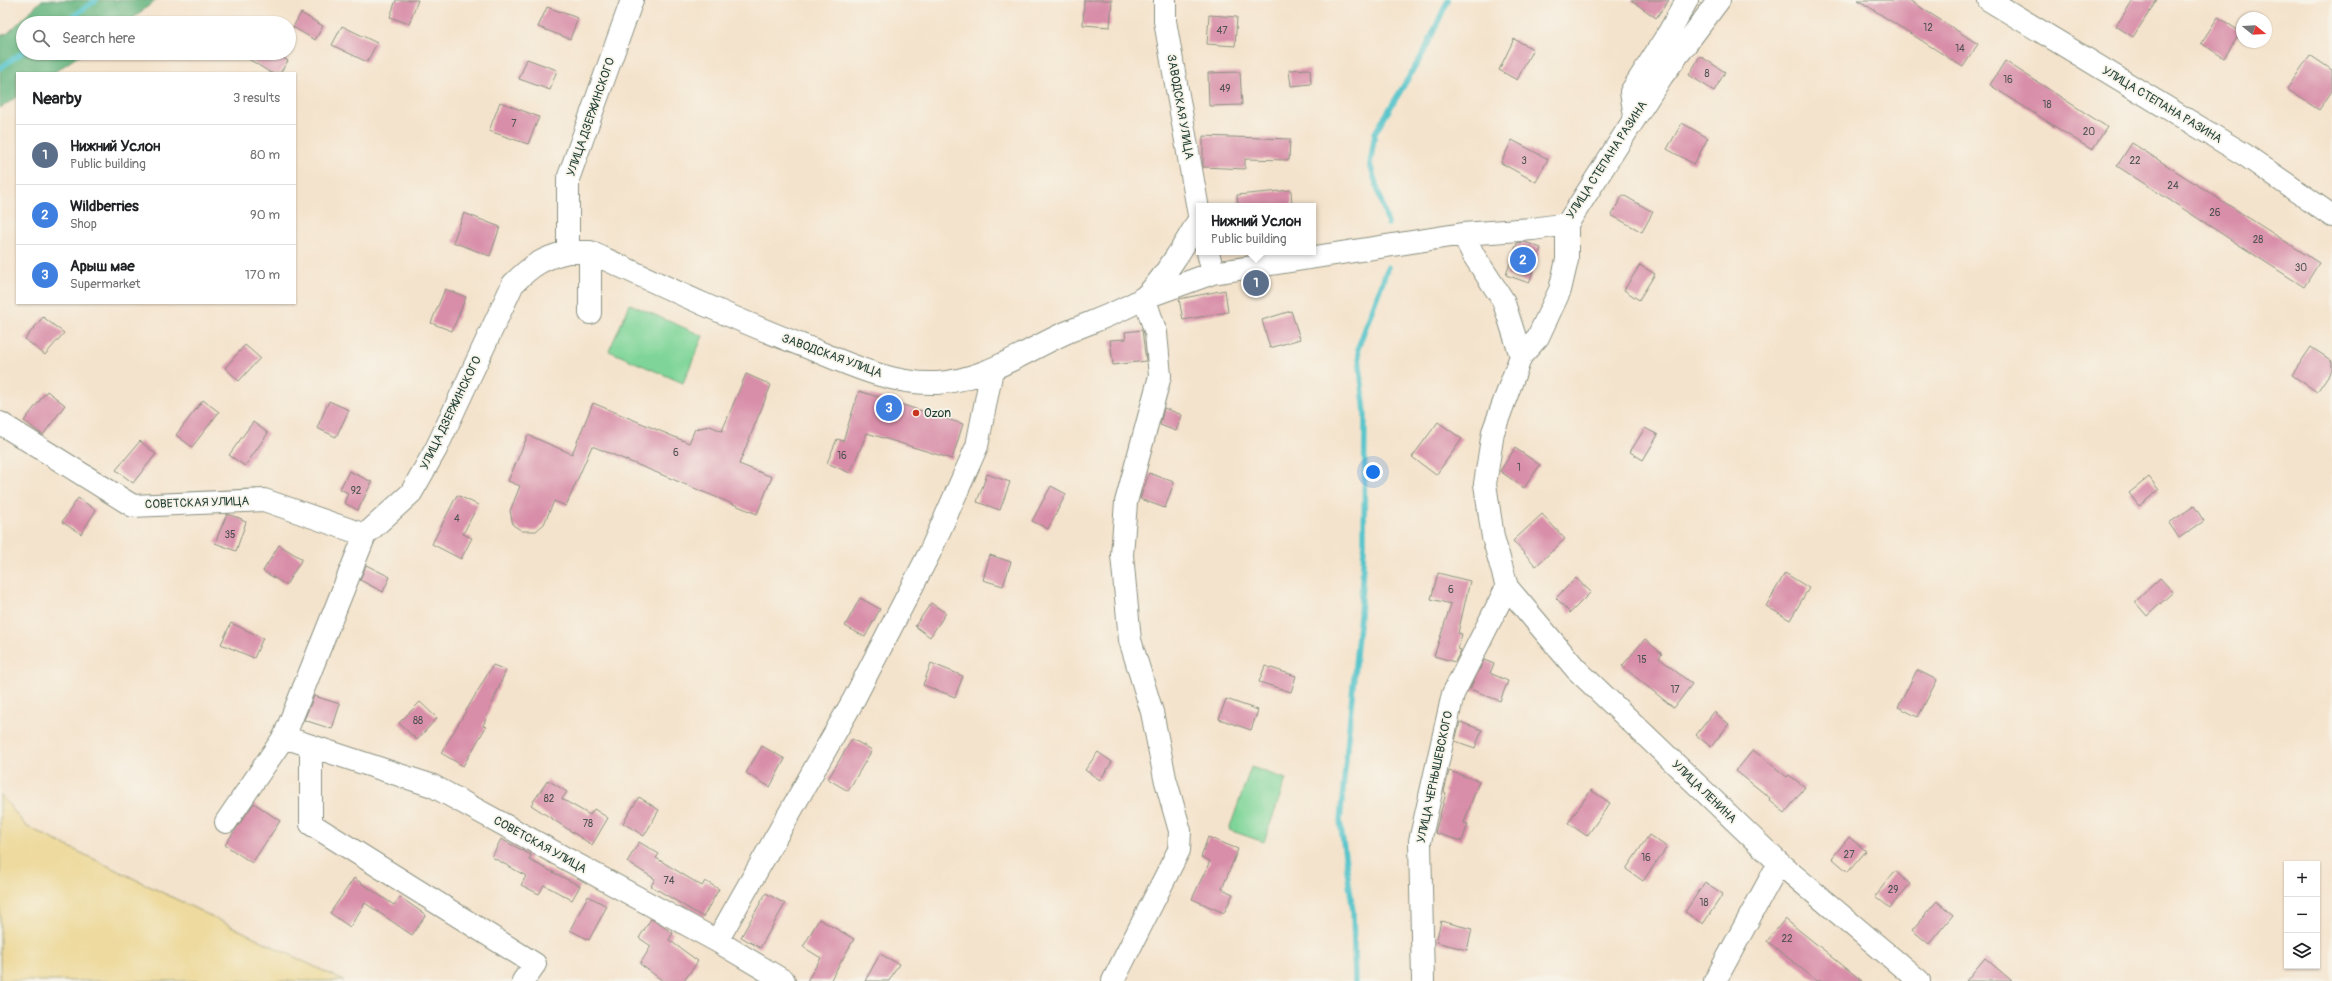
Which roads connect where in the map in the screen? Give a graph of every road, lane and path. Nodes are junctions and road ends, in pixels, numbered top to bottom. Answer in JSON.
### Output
{"nodes":[{"id":1,"x":632,"y":0,"type":"edge"},
{"id":2,"x":1165,"y":0,"type":"edge"},
{"id":3,"x":1687,"y":0,"type":"edge"},
{"id":4,"x":1719,"y":0,"type":"edge"},
{"id":5,"x":1989,"y":0,"type":"edge"},
{"id":6,"x":1635,"y":116,"type":"junction"},
{"id":7,"x":1197,"y":203,"type":"edge"},
{"id":8,"x":2332,"y":216,"type":"edge"},
{"id":9,"x":1567,"y":224,"type":"junction"},
{"id":10,"x":1196,"y":225,"type":"edge"},
{"id":11,"x":1463,"y":234,"type":"junction"},
{"id":12,"x":568,"y":252,"type":"junction"},
{"id":13,"x":590,"y":252,"type":"junction"},
{"id":14,"x":1316,"y":253,"type":"edge"},
{"id":15,"x":1209,"y":255,"type":"edge"},
{"id":16,"x":1297,"y":255,"type":"edge"},
{"id":17,"x":1213,"y":273,"type":"junction"},
{"id":18,"x":1141,"y":299,"type":"junction"},
{"id":19,"x":590,"y":313,"type":"dead end"},
{"id":20,"x":1521,"y":356,"type":"junction"},
{"id":21,"x":992,"y":370,"type":"junction"},
{"id":22,"x":0,"y":423,"type":"edge"},
{"id":23,"x":365,"y":534,"type":"junction"},
{"id":24,"x":1507,"y":587,"type":"junction"},
{"id":25,"x":284,"y":737,"type":"junction"},
{"id":26,"x":312,"y":746,"type":"junction"},
{"id":27,"x":226,"y":822,"type":"dead end"},
{"id":28,"x":1779,"y":864,"type":"junction"},
{"id":29,"x":717,"y":941,"type":"junction"},
{"id":30,"x":523,"y":981,"type":"edge"},
{"id":31,"x":784,"y":981,"type":"edge"},
{"id":32,"x":1113,"y":981,"type":"edge"},
{"id":33,"x":1423,"y":981,"type":"edge"},
{"id":34,"x":1715,"y":981,"type":"edge"},
{"id":35,"x":1919,"y":981,"type":"edge"}],
"edges":[{"from":1,"to":12,"type":"street","name":"УЛИЦА ДЗЕРЖИНСКОГО"},
{"from":2,"to":7,"type":"street","name":"ЗАВОДСКАЯ УЛИЦА"},
{"from":3,"to":6,"type":"street"},
{"from":4,"to":6,"type":"street","name":"УЛИЦА СТЕПАНА РАЗИНА"},
{"from":5,"to":8,"type":"street","name":"УЛИЦА СТЕПАНА РАЗИНА"},
{"from":6,"to":9,"type":"street","name":"УЛИЦА СТЕПАНА РАЗИНА"},
{"from":9,"to":11,"type":"street"},
{"from":9,"to":20,"type":"street","name":"УЛИЦА СТЕПАНА РАЗИНА"},
{"from":10,"to":18,"type":"street","name":"ЗАВОДСКАЯ УЛИЦА"},
{"from":11,"to":14,"type":"street"},
{"from":11,"to":20,"type":"street"},
{"from":12,"to":13,"type":"street","name":"ЗАВОДСКАЯ УЛИЦА"},
{"from":12,"to":23,"type":"street","name":"УЛИЦА ДЗЕРЖИНСКОГО"},
{"from":13,"to":19,"type":"street"},
{"from":13,"to":21,"type":"street","name":"ЗАВОДСКАЯ УЛИЦА"},
{"from":15,"to":17,"type":"street"},
{"from":16,"to":17,"type":"street"},
{"from":17,"to":18,"type":"street"},
{"from":18,"to":21,"type":"street","name":"ЗАВОДСКАЯ УЛИЦА"},
{"from":18,"to":32,"type":"street"},
{"from":20,"to":24,"type":"street","name":"УЛИЦА СТЕПАНА РАЗИНА"},
{"from":21,"to":29,"type":"street"},
{"from":22,"to":23,"type":"street","name":"СОВЕТСКАЯ УЛИЦА"},
{"from":23,"to":25,"type":"street","name":"УЛИЦА ДЗЕРЖИНСКОГО"},
{"from":24,"to":28,"type":"street","name":"УЛИЦА ЛЕНИНА"},
{"from":24,"to":33,"type":"street","name":"УЛИЦА ЧЕРНЫШЕВСКОГО"},
{"from":25,"to":26,"type":"street","name":"СОВЕТСКАЯ УЛИЦА"},
{"from":25,"to":27,"type":"street","name":"УЛИЦА ДЗЕРЖИНСКОГО"},
{"from":26,"to":29,"type":"street","name":"СОВЕТСКАЯ УЛИЦА"},
{"from":26,"to":30,"type":"street"},
{"from":28,"to":34,"type":"street"},
{"from":28,"to":35,"type":"street","name":"УЛИЦА ЛЕНИНА"},
{"from":29,"to":31,"type":"street","name":"СОВЕТСКАЯ УЛИЦА"}]}
